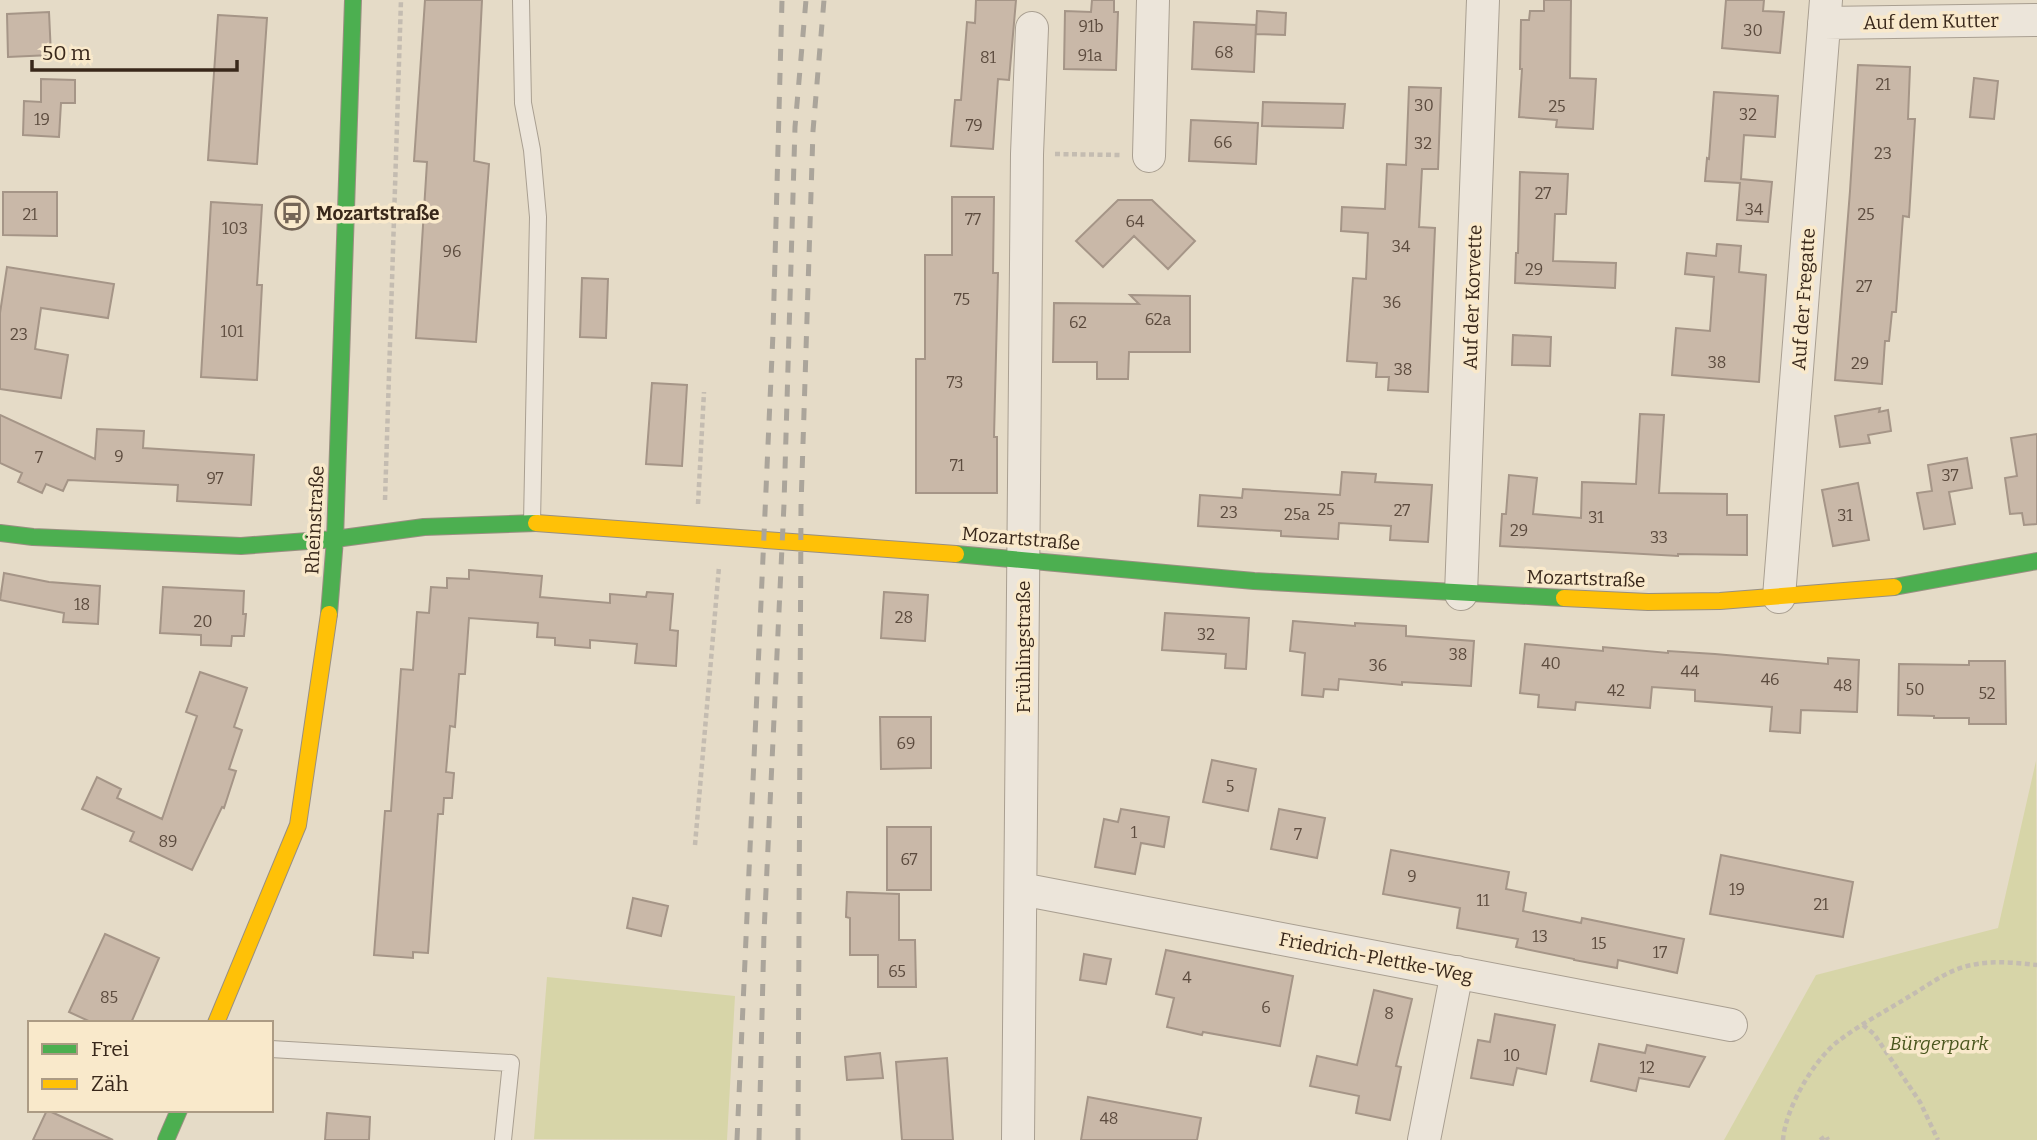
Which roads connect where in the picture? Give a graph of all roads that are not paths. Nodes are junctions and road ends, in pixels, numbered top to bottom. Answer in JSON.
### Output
{"nodes":[{"id":1,"x":353,"y":0,"type":"edge"},
{"id":2,"x":521,"y":0,"type":"edge"},
{"id":3,"x":1153,"y":0,"type":"edge"},
{"id":4,"x":1483,"y":0,"type":"edge"},
{"id":5,"x":1825,"y":11,"type":"edge"},
{"id":6,"x":2037,"y":19,"type":"edge"},
{"id":7,"x":1032,"y":28,"type":"dead end"},
{"id":8,"x":1149,"y":156,"type":"road end"},
{"id":9,"x":532,"y":523,"type":"junction"},
{"id":10,"x":0,"y":533,"type":"edge"},
{"id":11,"x":335,"y":539,"type":"junction"},
{"id":12,"x":1024,"y":559,"type":"junction"},
{"id":13,"x":2037,"y":561,"type":"edge"},
{"id":14,"x":1461,"y":594,"type":"junction"},
{"id":15,"x":1779,"y":597,"type":"junction"},
{"id":16,"x":1021,"y":889,"type":"junction"},
{"id":17,"x":1457,"y":972,"type":"junction"},
{"id":18,"x":217,"y":1021,"type":"edge"},
{"id":19,"x":1731,"y":1025,"type":"dead end"},
{"id":20,"x":273,"y":1049,"type":"edge"},
{"id":21,"x":178,"y":1112,"type":"edge"},
{"id":22,"x":166,"y":1140,"type":"edge"},
{"id":23,"x":503,"y":1140,"type":"edge"},
{"id":24,"x":1018,"y":1140,"type":"edge"},
{"id":25,"x":1424,"y":1140,"type":"edge"}],
"edges":[{"from":1,"to":11,"type":"street","name":"Rheinstraße"},
{"from":2,"to":9,"type":"lane"},
{"from":3,"to":8,"type":"street"},
{"from":4,"to":14,"type":"street","name":"Auf der Korvette"},
{"from":5,"to":6,"type":"street","name":"Auf dem Kutter"},
{"from":5,"to":15,"type":"street","name":"Auf der Fregatte"},
{"from":7,"to":12,"type":"street","name":"Frühlingstraße"},
{"from":9,"to":11,"type":"street","name":"Mozartstraße"},
{"from":9,"to":12,"type":"street","name":"Mozartstraße"},
{"from":10,"to":11,"type":"street","name":"Mozartstraße"},
{"from":11,"to":18,"type":"street","name":"Rheinstraße"},
{"from":12,"to":14,"type":"street","name":"Mozartstraße"},
{"from":12,"to":16,"type":"street","name":"Frühlingstraße"},
{"from":13,"to":15,"type":"street","name":"Mozartstraße"},
{"from":14,"to":15,"type":"street","name":"Mozartstraße"},
{"from":16,"to":17,"type":"street","name":"Friedrich-Plettke-Weg"},
{"from":16,"to":24,"type":"street","name":"Frühlingstraße"},
{"from":17,"to":19,"type":"street","name":"Friedrich-Plettke-Weg"},
{"from":17,"to":25,"type":"street"},
{"from":20,"to":23,"type":"lane"},
{"from":21,"to":22,"type":"street"}]}
